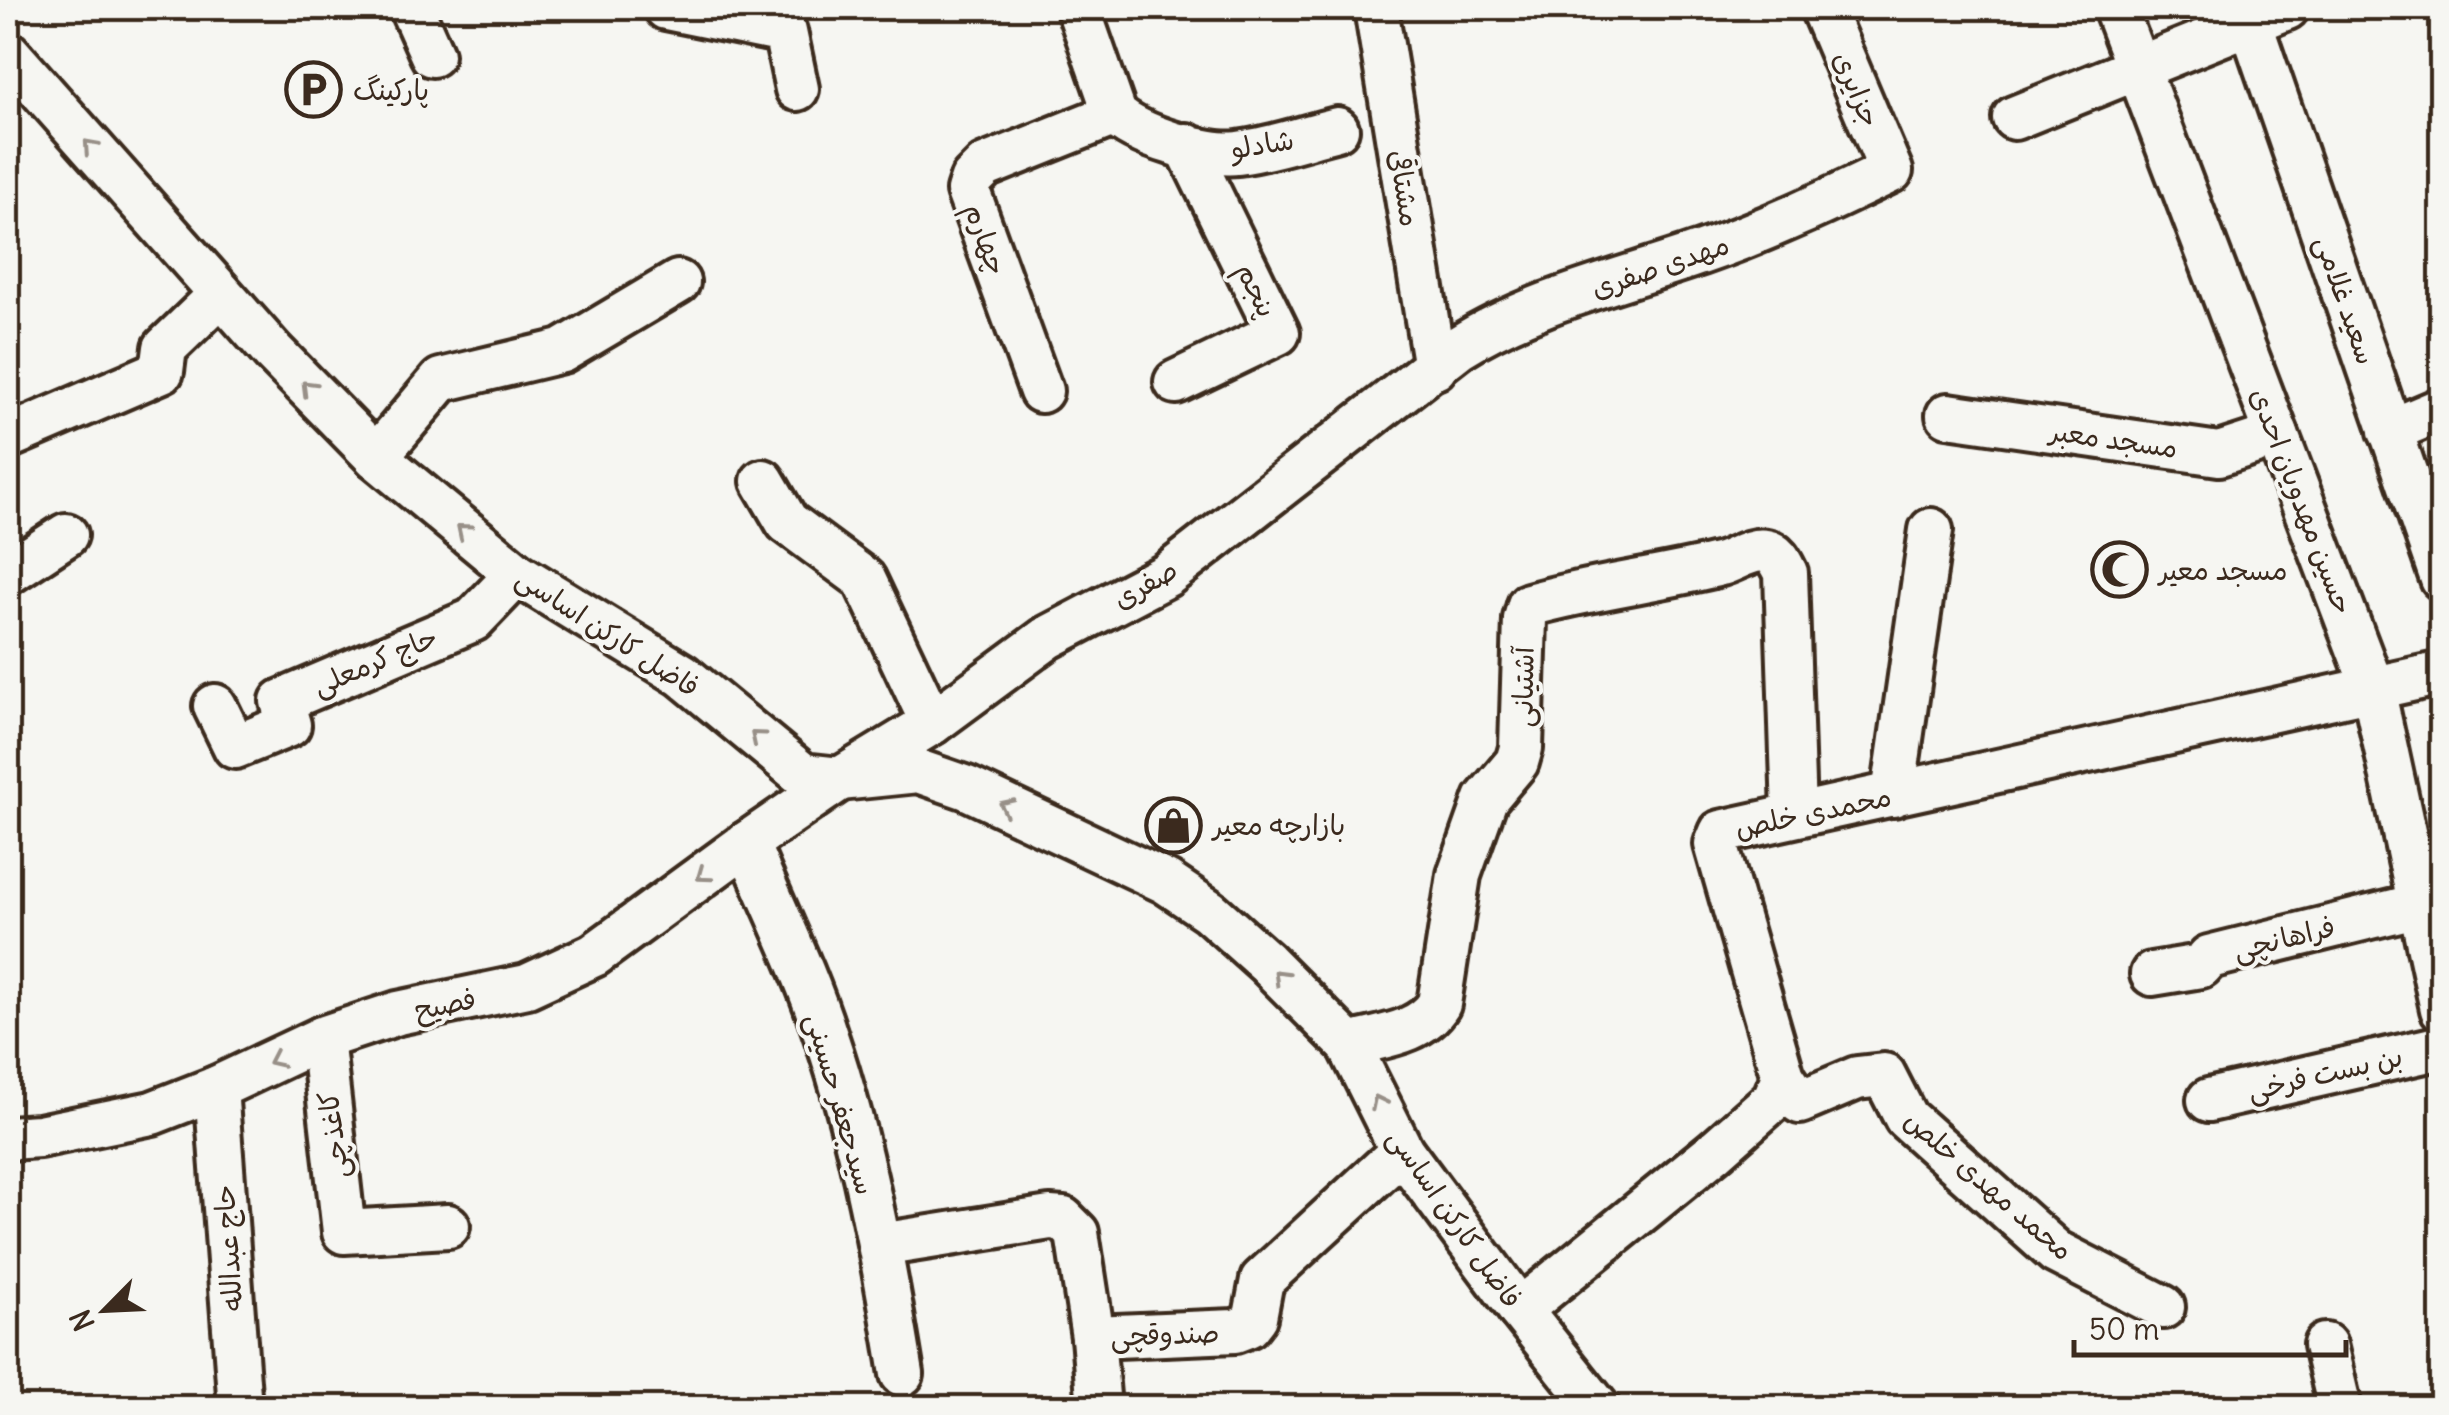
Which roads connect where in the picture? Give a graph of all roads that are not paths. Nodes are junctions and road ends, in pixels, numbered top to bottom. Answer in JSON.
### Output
{"nodes":[{"id":1,"x":411,"y":8,"type":"edge"},
{"id":2,"x":666,"y":8,"type":"edge"},
{"id":3,"x":1078,"y":8,"type":"edge"},
{"id":4,"x":1376,"y":8,"type":"edge"},
{"id":5,"x":1822,"y":8,"type":"edge"},
{"id":6,"x":2115,"y":8,"type":"edge"},
{"id":7,"x":2268,"y":15,"type":"edge"},
{"id":8,"x":432,"y":55,"type":"dead end"},
{"id":9,"x":9,"y":58,"type":"edge"},
{"id":10,"x":2138,"y":67,"type":"junction"},
{"id":11,"x":797,"y":89,"type":"dead end"},
{"id":12,"x":1114,"y":114,"type":"junction"},
{"id":13,"x":2014,"y":118,"type":"dead end"},
{"id":14,"x":1337,"y":129,"type":"dead end"},
{"id":15,"x":1186,"y":145,"type":"junction"},
{"id":16,"x":1891,"y":171,"type":"joint"},
{"id":17,"x":678,"y":282,"type":"dead end"},
{"id":18,"x":221,"y":294,"type":"junction"},
{"id":19,"x":1435,"y":368,"type":"junction"},
{"id":20,"x":1176,"y":382,"type":"dead end"},
{"id":21,"x":1041,"y":391,"type":"dead end"},
{"id":22,"x":2442,"y":408,"type":"edge"},
{"id":23,"x":1948,"y":415,"type":"dead end"},
{"id":24,"x":2390,"y":431,"type":"junction"},
{"id":25,"x":2277,"y":435,"type":"junction"},
{"id":26,"x":8,"y":437,"type":"edge"},
{"id":27,"x":376,"y":456,"type":"junction"},
{"id":28,"x":763,"y":481,"type":"dead end"},
{"id":29,"x":1931,"y":530,"type":"dead end"},
{"id":30,"x":66,"y":535,"type":"dead end"},
{"id":31,"x":8,"y":573,"type":"edge"},
{"id":32,"x":517,"y":574,"type":"junction"},
{"id":33,"x":2442,"y":579,"type":"edge"},
{"id":34,"x":2442,"y":673,"type":"edge"},
{"id":35,"x":2373,"y":688,"type":"junction"},
{"id":36,"x":215,"y":706,"type":"dead end"},
{"id":37,"x":932,"y":724,"type":"junction"},
{"id":38,"x":840,"y":780,"type":"junction"},
{"id":39,"x":1893,"y":796,"type":"junction"},
{"id":40,"x":1794,"y":814,"type":"junction"},
{"id":41,"x":747,"y":843,"type":"junction"},
{"id":42,"x":2420,"y":905,"type":"junction"},
{"id":43,"x":2152,"y":974,"type":"dead end"},
{"id":44,"x":2442,"y":1009,"type":"edge"},
{"id":45,"x":322,"y":1038,"type":"junction"},
{"id":46,"x":1349,"y":1045,"type":"junction"},
{"id":47,"x":2442,"y":1046,"type":"edge"},
{"id":48,"x":1783,"y":1077,"type":"junction"},
{"id":49,"x":216,"y":1088,"type":"junction"},
{"id":50,"x":2209,"y":1100,"type":"dead end"},
{"id":51,"x":8,"y":1138,"type":"edge"},
{"id":52,"x":1402,"y":1151,"type":"junction"},
{"id":53,"x":448,"y":1226,"type":"dead end"},
{"id":54,"x":880,"y":1245,"type":"junction"},
{"id":55,"x":2163,"y":1307,"type":"dead end"},
{"id":56,"x":1520,"y":1310,"type":"junction"},
{"id":57,"x":1092,"y":1337,"type":"junction"},
{"id":58,"x":2325,"y":1344,"type":"dead end"},
{"id":59,"x":902,"y":1374,"type":"dead end"},
{"id":60,"x":240,"y":1408,"type":"edge"},
{"id":61,"x":1100,"y":1408,"type":"edge"},
{"id":62,"x":1598,"y":1408,"type":"edge"},
{"id":63,"x":2340,"y":1408,"type":"edge"}],
"edges":[{"from":1,"to":8,"type":"street"},
{"from":2,"to":11,"type":"street"},
{"from":3,"to":12,"type":"street"},
{"from":4,"to":19,"type":"street","name":"مشتاقی"},
{"from":5,"to":16,"type":"street","name":"جزایری"},
{"from":6,"to":10,"type":"street","name":"حسین مهدویان احدی"},
{"from":7,"to":10,"type":"street"},
{"from":7,"to":24,"type":"street","name":"سعید غلامی"},
{"from":18,"to":9,"type":"street","name":"فاضل کارکن اساسی","one_way":true},
{"from":10,"to":13,"type":"street"},
{"from":10,"to":25,"type":"street","name":"حسین مهدویان احدی"},
{"from":12,"to":15,"type":"street","name":"شادلو"},
{"from":12,"to":21,"type":"street","name":"چهارم"},
{"from":14,"to":15,"type":"street","name":"شادلو"},
{"from":15,"to":20,"type":"street","name":"پنجم"},
{"from":16,"to":19,"type":"street","name":"مهدی صفری"},
{"from":17,"to":27,"type":"street"},
{"from":18,"to":26,"type":"street"},
{"from":27,"to":18,"type":"street","name":"فاضل کارکن اساسی","one_way":true},
{"from":19,"to":37,"type":"street","name":"صفری"},
{"from":22,"to":24,"type":"street"},
{"from":23,"to":25,"type":"street","name":"مسجد معبر"},
{"from":24,"to":33,"type":"street","name":"سعید غلامی"},
{"from":25,"to":35,"type":"street","name":"حسین مهدویان احدی"},
{"from":32,"to":27,"type":"street","name":"فاضل کارکن اساسی","one_way":true},
{"from":28,"to":37,"type":"street"},
{"from":29,"to":39,"type":"street"},
{"from":30,"to":31,"type":"street"},
{"from":32,"to":36,"type":"street","name":"حاج کرمعلی"},
{"from":38,"to":32,"type":"street","name":"فاضل کارکن اساسی","one_way":true},
{"from":34,"to":35,"type":"street","name":"محمدی خلص"},
{"from":35,"to":39,"type":"street","name":"محمدی خلص"},
{"from":35,"to":42,"type":"street","name":"حسین مهدویان احدی"},
{"from":37,"to":38,"type":"street","name":"صفری"},
{"from":38,"to":41,"type":"street","name":"فصیح"},
{"from":46,"to":38,"type":"street","name":"فاضل کارکن اساسی","one_way":true},
{"from":39,"to":40,"type":"street","name":"محمدی خلص"},
{"from":40,"to":46,"type":"street","name":"آشتیانی"},
{"from":40,"to":48,"type":"street","name":"محمدی خلص"},
{"from":41,"to":45,"type":"street","name":"فصیح","one_way":true},
{"from":41,"to":54,"type":"street","name":"سیدجعفر حسینی"},
{"from":42,"to":43,"type":"street","name":"فراهانچی"},
{"from":42,"to":44,"type":"street","name":"حسین مهدویان احدی"},
{"from":45,"to":49,"type":"street","name":"فصیح","one_way":true},
{"from":45,"to":53,"type":"street","name":"کاغذچی"},
{"from":52,"to":46,"type":"street","name":"فاضل کارکن اساسی","one_way":true},
{"from":47,"to":50,"type":"street","name":"بن بست فرخی"},
{"from":48,"to":55,"type":"street","name":"محمد مهدی خلص"},
{"from":48,"to":56,"type":"street"},
{"from":49,"to":51,"type":"street","name":"فصیح"},
{"from":49,"to":60,"type":"street","name":"حاج عبدالله"},
{"from":52,"to":56,"type":"street","name":"فاضل کارکن اساسی"},
{"from":52,"to":57,"type":"street","name":"صندوقچی"},
{"from":54,"to":57,"type":"street","name":"صندوقچی"},
{"from":54,"to":59,"type":"street","name":"سیدجعفر حسینی"},
{"from":56,"to":62,"type":"street","name":"فاضل کارکن اساسی"},
{"from":57,"to":61,"type":"street"},
{"from":58,"to":63,"type":"street"}]}
